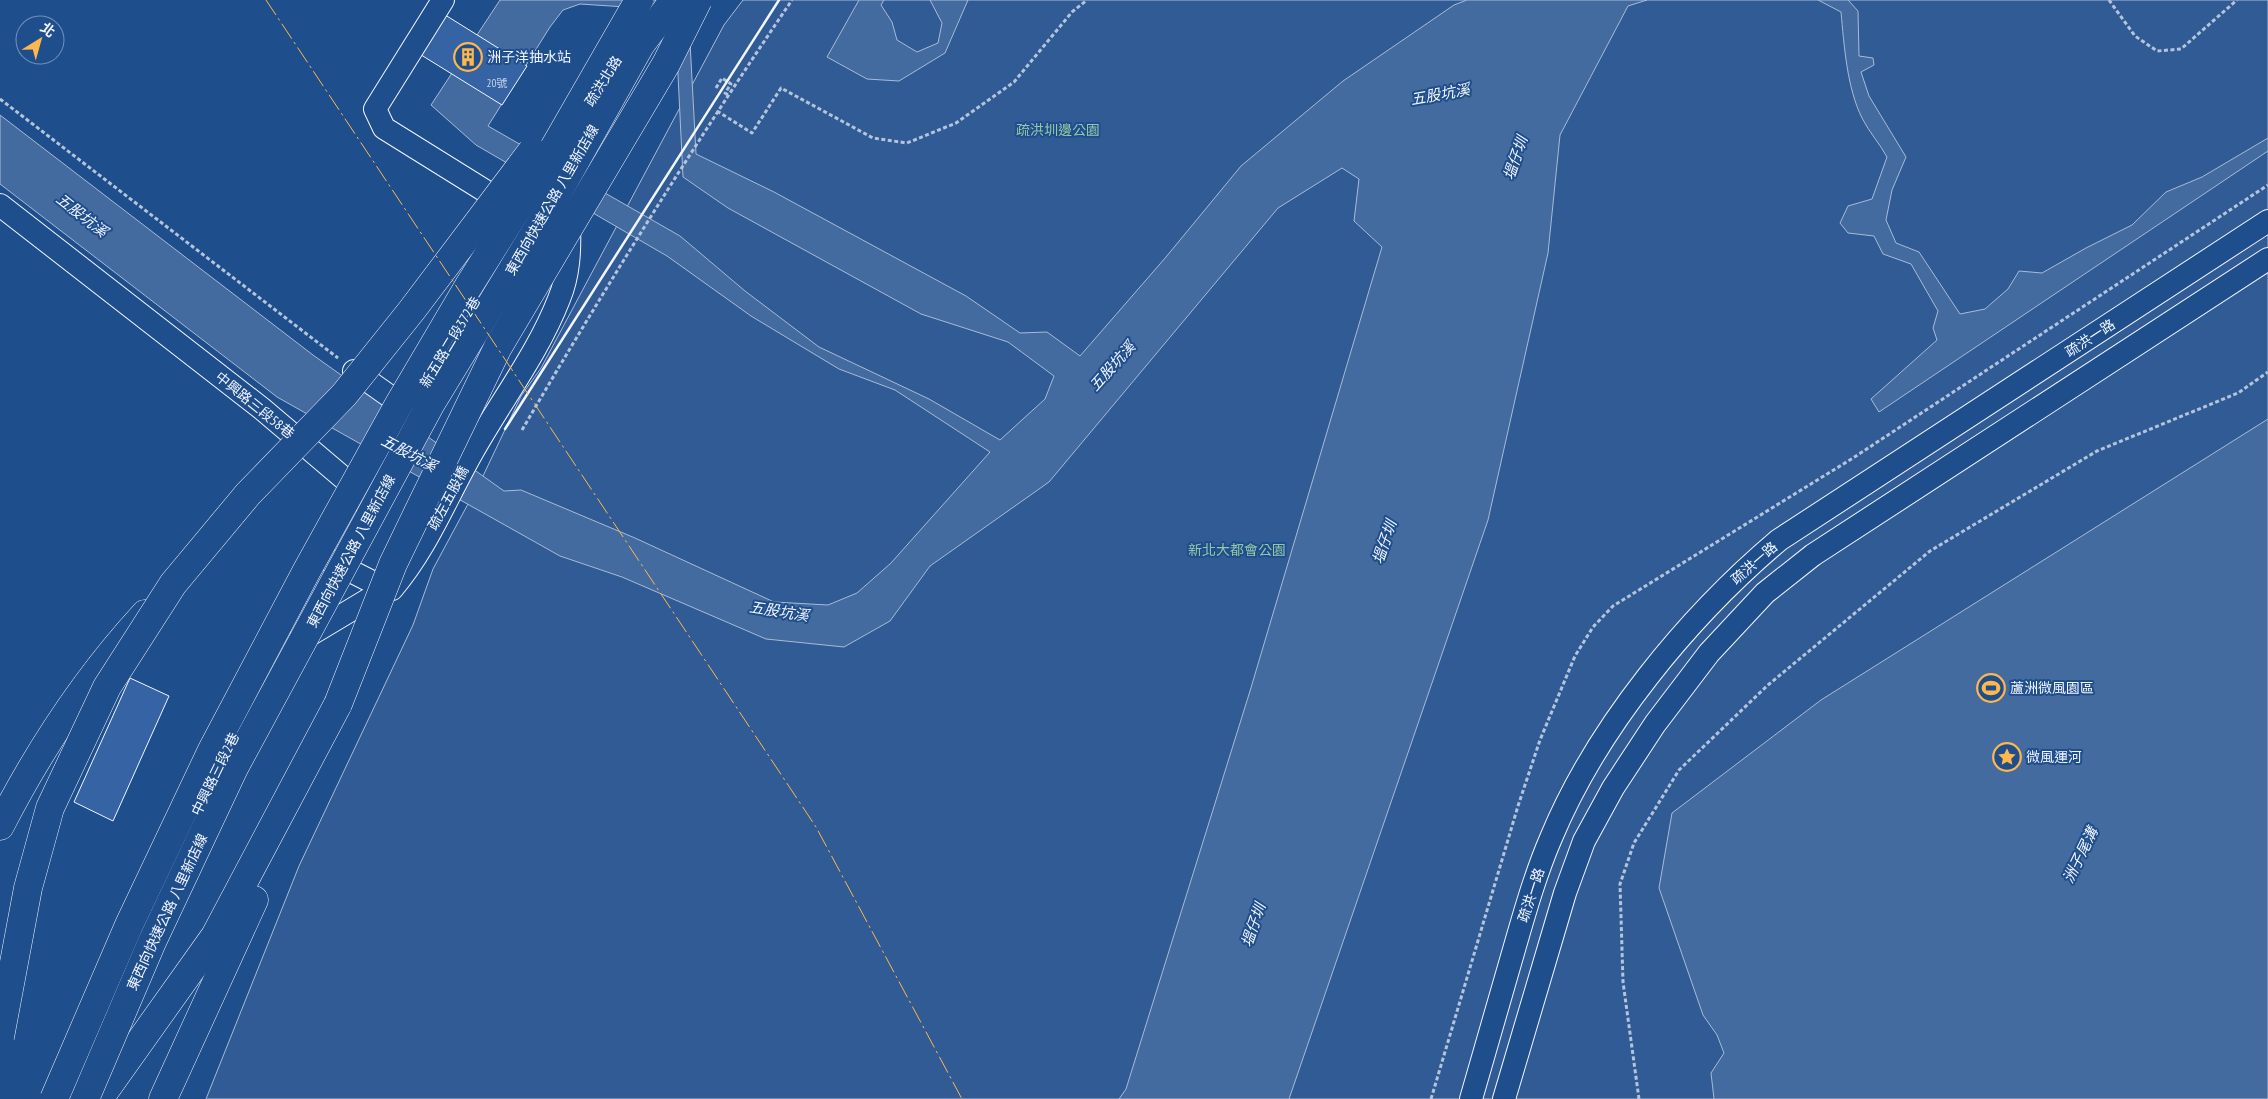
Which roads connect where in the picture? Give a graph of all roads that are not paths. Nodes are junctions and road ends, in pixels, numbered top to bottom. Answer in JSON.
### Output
{"nodes":[{"id":1,"x":443,"y":0,"type":"edge"},
{"id":2,"x":638,"y":0,"type":"edge"},
{"id":3,"x":653,"y":0,"type":"edge"},
{"id":4,"x":674,"y":0,"type":"edge"},
{"id":5,"x":698,"y":0,"type":"edge"},
{"id":6,"x":566,"y":141,"type":"junction"},
{"id":7,"x":0,"y":205,"type":"edge"},
{"id":8,"x":522,"y":214,"type":"junction"},
{"id":9,"x":2268,"y":221,"type":"edge"},
{"id":10,"x":570,"y":242,"type":"junction"},
{"id":11,"x":2268,"y":259,"type":"edge"},
{"id":12,"x":483,"y":288,"type":"junction"},
{"id":13,"x":547,"y":325,"type":"junction"},
{"id":14,"x":354,"y":371,"type":"road end"},
{"id":15,"x":325,"y":558,"type":"junction"},
{"id":16,"x":174,"y":584,"type":"junction"},
{"id":17,"x":386,"y":589,"type":"junction"},
{"id":18,"x":271,"y":658,"type":"junction"},
{"id":19,"x":338,"y":704,"type":"junction"},
{"id":20,"x":0,"y":826,"type":"edge"},
{"id":21,"x":0,"y":1037,"type":"edge"},
{"id":22,"x":96,"y":1097,"type":"edge"},
{"id":23,"x":42,"y":1099,"type":"edge"},
{"id":24,"x":54,"y":1099,"type":"edge"},
{"id":25,"x":163,"y":1099,"type":"edge"},
{"id":26,"x":1471,"y":1099,"type":"edge"},
{"id":27,"x":1504,"y":1099,"type":"edge"}],
"edges":[{"from":1,"to":8,"type":"street"},
{"from":2,"to":16,"type":"highway","bridge":true},
{"from":2,"to":24,"type":"highway","name":"東西向快速公路 八里新店線","bridge":true},
{"from":3,"to":6,"type":"street","name":"疏洪北路"},
{"from":4,"to":22,"type":"highway","name":"東西向快速公路 八里新店線","bridge":true},
{"from":5,"to":19,"type":"highway","bridge":true},
{"from":6,"to":8,"type":"street","name":"疏洪北路"},
{"from":6,"to":10,"type":"street","name":"疏左五股橋"},
{"from":7,"to":15,"type":"street","name":"中興路三段58巷"},
{"from":8,"to":10,"type":"street"},
{"from":8,"to":12,"type":"street","name":"新五路二段372巷"},
{"from":9,"to":26,"type":"street","name":"疏洪一路"},
{"from":10,"to":13,"type":"street","name":"疏左五股橋"},
{"from":11,"to":27,"type":"street"},
{"from":12,"to":13,"type":"street"},
{"from":12,"to":14,"type":"street","name":"新五路二段372巷"},
{"from":13,"to":17,"type":"street","name":"疏左五股橋"},
{"from":15,"to":17,"type":"street"},
{"from":15,"to":18,"type":"street","name":"中興路三段58巷"},
{"from":16,"to":20,"type":"highway","bridge":true},
{"from":16,"to":21,"type":"highway","bridge":true},
{"from":17,"to":18,"type":"street","name":"疏左五股橋"},
{"from":18,"to":23,"type":"street","name":"中興路三段2巷"},
{"from":19,"to":22,"type":"highway"},
{"from":19,"to":25,"type":"highway"}]}
